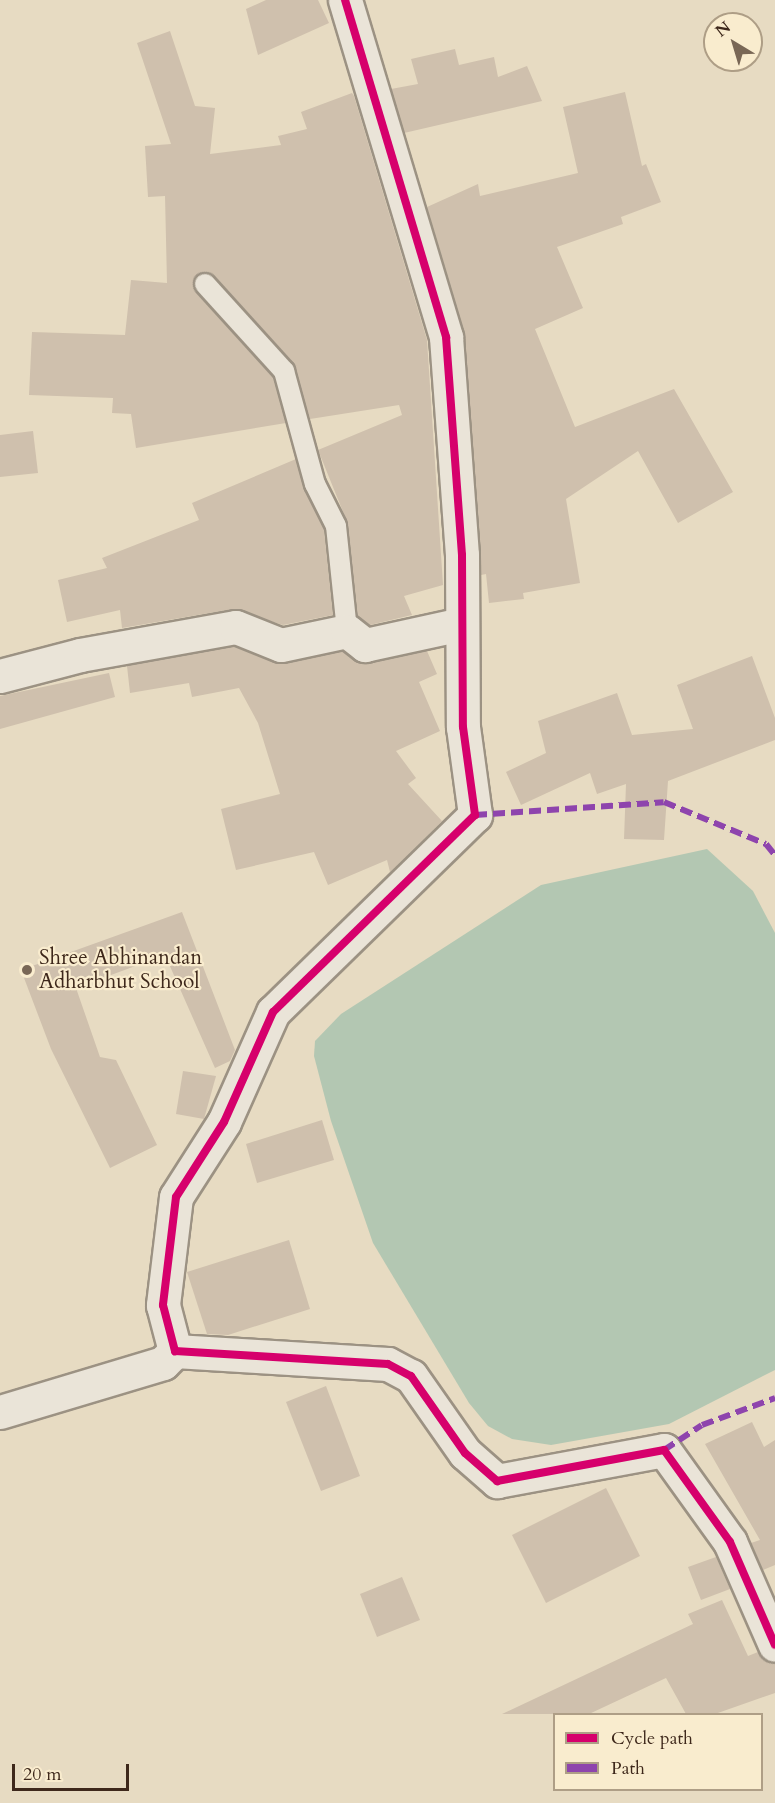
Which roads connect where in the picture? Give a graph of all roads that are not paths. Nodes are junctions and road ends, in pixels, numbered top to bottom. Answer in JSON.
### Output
{"nodes":[{"id":1,"x":345,"y":0,"type":"edge"},
{"id":2,"x":205,"y":284,"type":"dead end"},
{"id":3,"x":461,"y":624,"type":"junction"},
{"id":4,"x":347,"y":631,"type":"junction"},
{"id":5,"x":0,"y":676,"type":"edge"},
{"id":6,"x":175,"y":1351,"type":"junction"},
{"id":7,"x":0,"y":1412,"type":"edge"},
{"id":8,"x":775,"y":1645,"type":"edge"}],
"edges":[{"from":1,"to":3,"type":"street"},
{"from":2,"to":4,"type":"lane"},
{"from":3,"to":4,"type":"street"},
{"from":3,"to":6,"type":"street"},
{"from":4,"to":5,"type":"street"},
{"from":6,"to":7,"type":"street"},
{"from":6,"to":8,"type":"street"}]}
